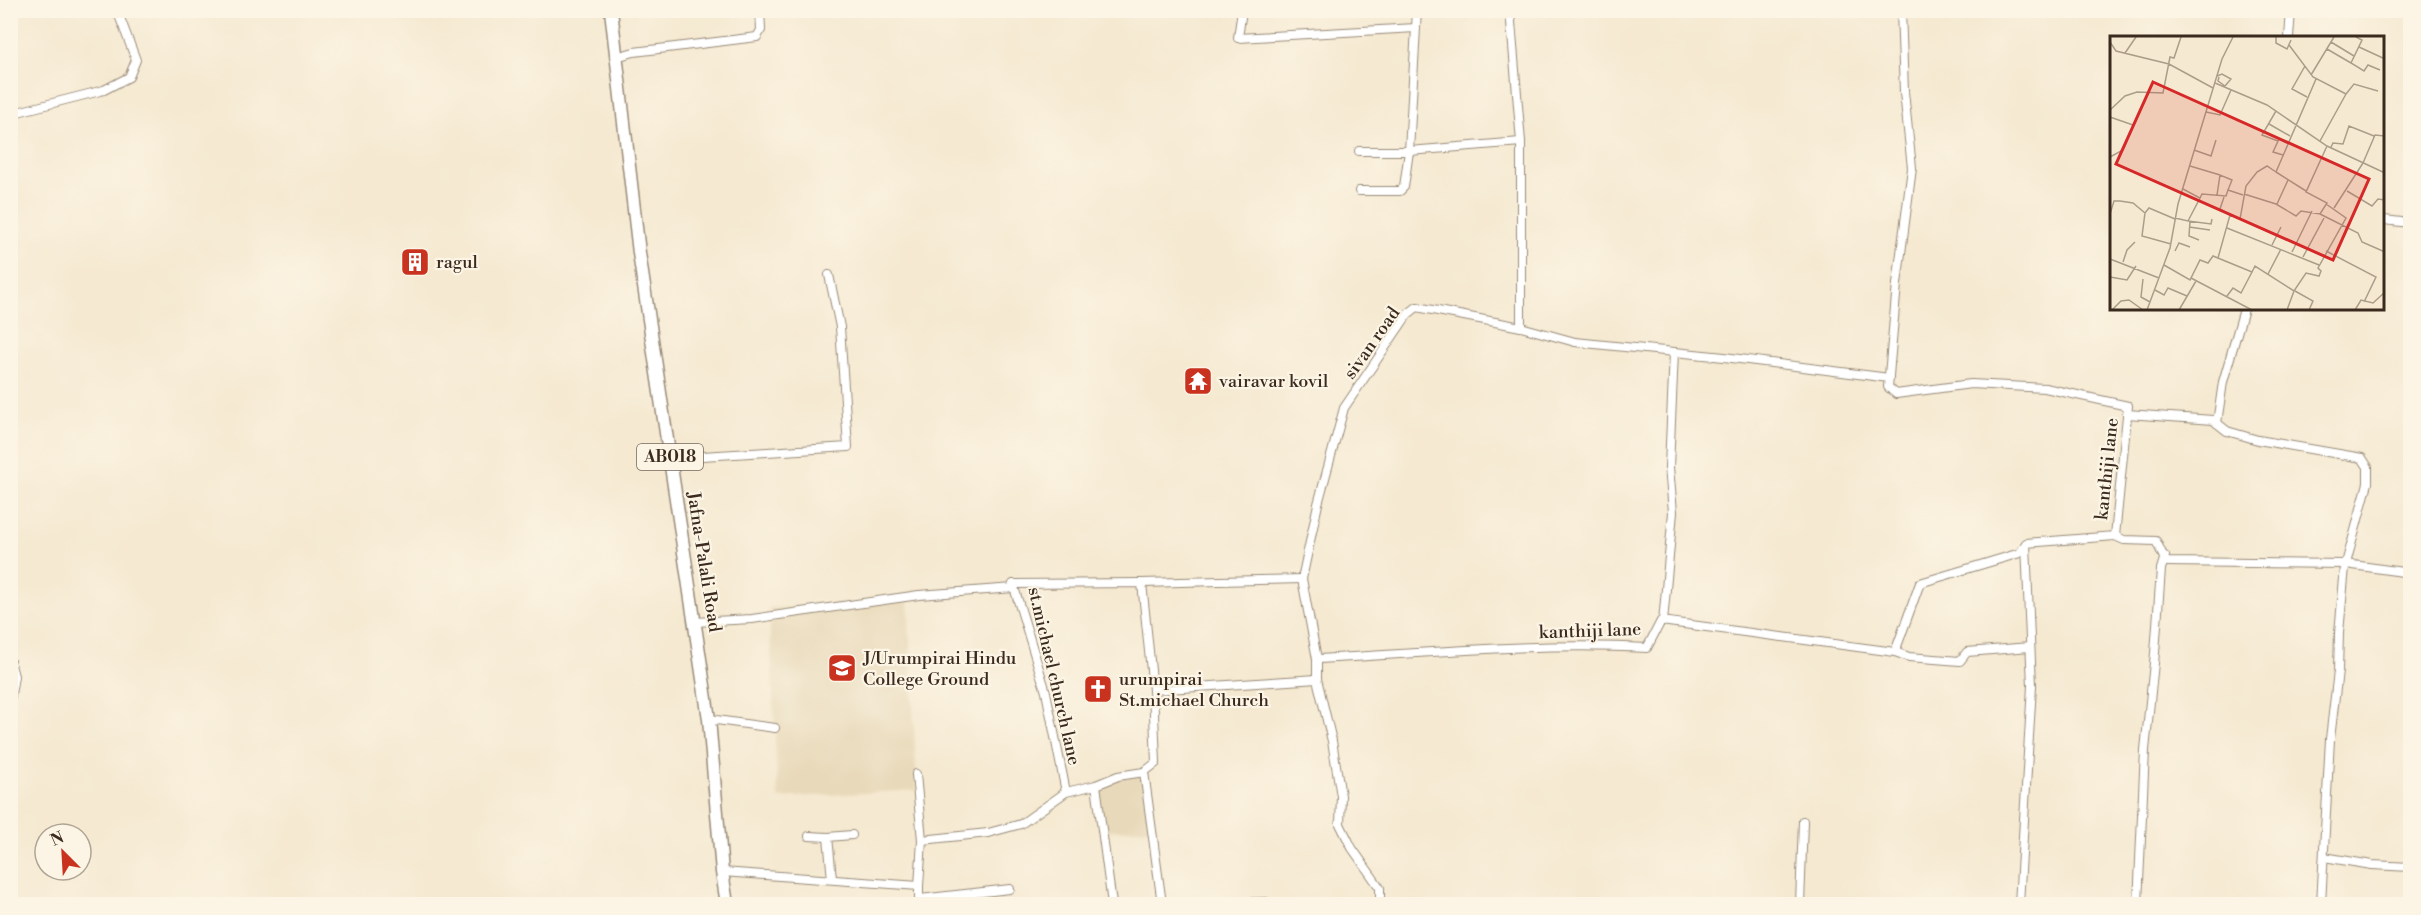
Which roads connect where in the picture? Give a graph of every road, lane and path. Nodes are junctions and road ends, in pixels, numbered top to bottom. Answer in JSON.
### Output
{"nodes":[{"id":1,"x":117,"y":10,"type":"edge"},
{"id":2,"x":611,"y":10,"type":"edge"},
{"id":3,"x":760,"y":10,"type":"edge"},
{"id":4,"x":1242,"y":10,"type":"edge"},
{"id":5,"x":1416,"y":10,"type":"edge"},
{"id":6,"x":1510,"y":10,"type":"edge"},
{"id":7,"x":1901,"y":10,"type":"edge"},
{"id":8,"x":2291,"y":10,"type":"edge"},
{"id":9,"x":1416,"y":28,"type":"junction"},
{"id":10,"x":2289,"y":36,"type":"edge"},
{"id":11,"x":616,"y":57,"type":"junction"},
{"id":12,"x":10,"y":114,"type":"edge"},
{"id":13,"x":1521,"y":142,"type":"junction"},
{"id":14,"x":1359,"y":151,"type":"dead end"},
{"id":15,"x":1409,"y":151,"type":"junction"},
{"id":16,"x":1359,"y":191,"type":"dead end"},
{"id":17,"x":2385,"y":220,"type":"edge"},
{"id":18,"x":2410,"y":223,"type":"edge"},
{"id":19,"x":829,"y":275,"type":"dead end"},
{"id":20,"x":2244,"y":310,"type":"edge"},
{"id":21,"x":1521,"y":327,"type":"junction"},
{"id":22,"x":1674,"y":352,"type":"junction"},
{"id":23,"x":1889,"y":378,"type":"junction"},
{"id":24,"x":2127,"y":414,"type":"junction"},
{"id":25,"x":2217,"y":423,"type":"junction"},
{"id":26,"x":670,"y":458,"type":"junction"},
{"id":27,"x":2115,"y":536,"type":"junction"},
{"id":28,"x":2026,"y":543,"type":"junction"},
{"id":29,"x":2164,"y":556,"type":"junction"},
{"id":30,"x":2346,"y":564,"type":"junction"},
{"id":31,"x":2410,"y":573,"type":"edge"},
{"id":32,"x":1302,"y":579,"type":"junction"},
{"id":33,"x":1142,"y":583,"type":"junction"},
{"id":34,"x":1014,"y":588,"type":"junction"},
{"id":35,"x":695,"y":622,"type":"junction"},
{"id":36,"x":1663,"y":622,"type":"junction"},
{"id":37,"x":2030,"y":647,"type":"junction"},
{"id":38,"x":1895,"y":652,"type":"junction"},
{"id":39,"x":1317,"y":659,"type":"junction"},
{"id":40,"x":10,"y":661,"type":"edge"},
{"id":41,"x":1317,"y":679,"type":"junction"},
{"id":42,"x":1152,"y":690,"type":"junction"},
{"id":43,"x":10,"y":701,"type":"edge"},
{"id":44,"x":709,"y":719,"type":"junction"},
{"id":45,"x":775,"y":728,"type":"dead end"},
{"id":46,"x":1144,"y":772,"type":"junction"},
{"id":47,"x":916,"y":774,"type":"dead end"},
{"id":48,"x":1096,"y":785,"type":"junction"},
{"id":49,"x":1065,"y":792,"type":"junction"},
{"id":50,"x":1803,"y":821,"type":"dead end"},
{"id":51,"x":852,"y":835,"type":"dead end"},
{"id":52,"x":809,"y":836,"type":"dead end"},
{"id":53,"x":828,"y":837,"type":"junction"},
{"id":54,"x":922,"y":840,"type":"junction"},
{"id":55,"x":2324,"y":857,"type":"junction"},
{"id":56,"x":2410,"y":867,"type":"edge"},
{"id":57,"x":722,"y":872,"type":"junction"},
{"id":58,"x":832,"y":879,"type":"junction"},
{"id":59,"x":919,"y":886,"type":"junction"},
{"id":60,"x":1010,"y":889,"type":"dead end"},
{"id":61,"x":919,"y":902,"type":"edge"},
{"id":62,"x":727,"y":904,"type":"edge"},
{"id":63,"x":1112,"y":904,"type":"edge"},
{"id":64,"x":1162,"y":904,"type":"edge"},
{"id":65,"x":1206,"y":904,"type":"edge"},
{"id":66,"x":1266,"y":904,"type":"edge"},
{"id":67,"x":1380,"y":904,"type":"edge"},
{"id":68,"x":1800,"y":904,"type":"edge"},
{"id":69,"x":2019,"y":904,"type":"edge"},
{"id":70,"x":2138,"y":904,"type":"edge"},
{"id":71,"x":2321,"y":904,"type":"edge"}],
"edges":[{"from":1,"to":12,"type":"street"},
{"from":2,"to":11,"type":"main road","name":"Jafna-Palali Road","number":"AB018"},
{"from":3,"to":11,"type":"street"},
{"from":4,"to":9,"type":"street"},
{"from":5,"to":9,"type":"street"},
{"from":6,"to":13,"type":"street"},
{"from":7,"to":23,"type":"street"},
{"from":8,"to":10,"type":"street"},
{"from":9,"to":15,"type":"street"},
{"from":11,"to":26,"type":"main road","name":"Jafna-Palali Road","number":"AB018"},
{"from":13,"to":15,"type":"street"},
{"from":13,"to":21,"type":"street"},
{"from":14,"to":15,"type":"street"},
{"from":15,"to":16,"type":"street"},
{"from":17,"to":18,"type":"street"},
{"from":19,"to":26,"type":"street"},
{"from":20,"to":25,"type":"street"},
{"from":21,"to":22,"type":"street","name":"sivan road"},
{"from":21,"to":32,"type":"street","name":"sivan road"},
{"from":22,"to":23,"type":"street","name":"sivan road"},
{"from":22,"to":36,"type":"street"},
{"from":23,"to":24,"type":"street","name":"kanthiji lane"},
{"from":24,"to":25,"type":"street"},
{"from":24,"to":27,"type":"street","name":"kanthiji lane"},
{"from":25,"to":30,"type":"street"},
{"from":26,"to":35,"type":"main road","name":"Jafna-Palali Road","number":"AB018"},
{"from":27,"to":28,"type":"street","name":"kanthiji lane"},
{"from":27,"to":29,"type":"street"},
{"from":28,"to":37,"type":"street"},
{"from":28,"to":38,"type":"street","name":"kanthiji lane"},
{"from":29,"to":30,"type":"street"},
{"from":29,"to":70,"type":"street"},
{"from":30,"to":31,"type":"street"},
{"from":30,"to":55,"type":"street"},
{"from":32,"to":33,"type":"street","name":"st.michael church lane"},
{"from":32,"to":39,"type":"street","name":"sivan road"},
{"from":33,"to":34,"type":"street","name":"st.michael church lane"},
{"from":33,"to":42,"type":"street"},
{"from":34,"to":35,"type":"street"},
{"from":34,"to":49,"type":"street","name":"st.michael church lane"},
{"from":35,"to":44,"type":"main road","name":"Jafna-Palali Road","number":"AB018"},
{"from":36,"to":38,"type":"street","name":"kanthiji lane"},
{"from":36,"to":39,"type":"street","name":"kanthiji lane"},
{"from":37,"to":38,"type":"street"},
{"from":37,"to":69,"type":"street"},
{"from":39,"to":41,"type":"street","name":"sivan road"},
{"from":40,"to":43,"type":"street"},
{"from":41,"to":42,"type":"street"},
{"from":41,"to":67,"type":"street","name":"sivan road"},
{"from":42,"to":46,"type":"street"},
{"from":44,"to":45,"type":"street"},
{"from":44,"to":57,"type":"main road","name":"Jafna-Palali Road","number":"AB018"},
{"from":46,"to":48,"type":"street","name":"st.michael church lane"},
{"from":46,"to":64,"type":"street"},
{"from":47,"to":54,"type":"street"},
{"from":48,"to":49,"type":"street","name":"st.michael church lane"},
{"from":48,"to":63,"type":"street","name":"st.michael church lane"},
{"from":49,"to":54,"type":"street","name":"st.michael church lane"},
{"from":50,"to":68,"type":"street"},
{"from":51,"to":53,"type":"street"},
{"from":52,"to":53,"type":"street"},
{"from":53,"to":58,"type":"street"},
{"from":54,"to":59,"type":"street"},
{"from":55,"to":56,"type":"street"},
{"from":55,"to":71,"type":"street"},
{"from":57,"to":58,"type":"street"},
{"from":57,"to":62,"type":"main road","name":"Jafna-Palali Road","number":"AB018"},
{"from":58,"to":59,"type":"street"},
{"from":59,"to":61,"type":"street"},
{"from":60,"to":61,"type":"street"},
{"from":65,"to":66,"type":"street"}]}
